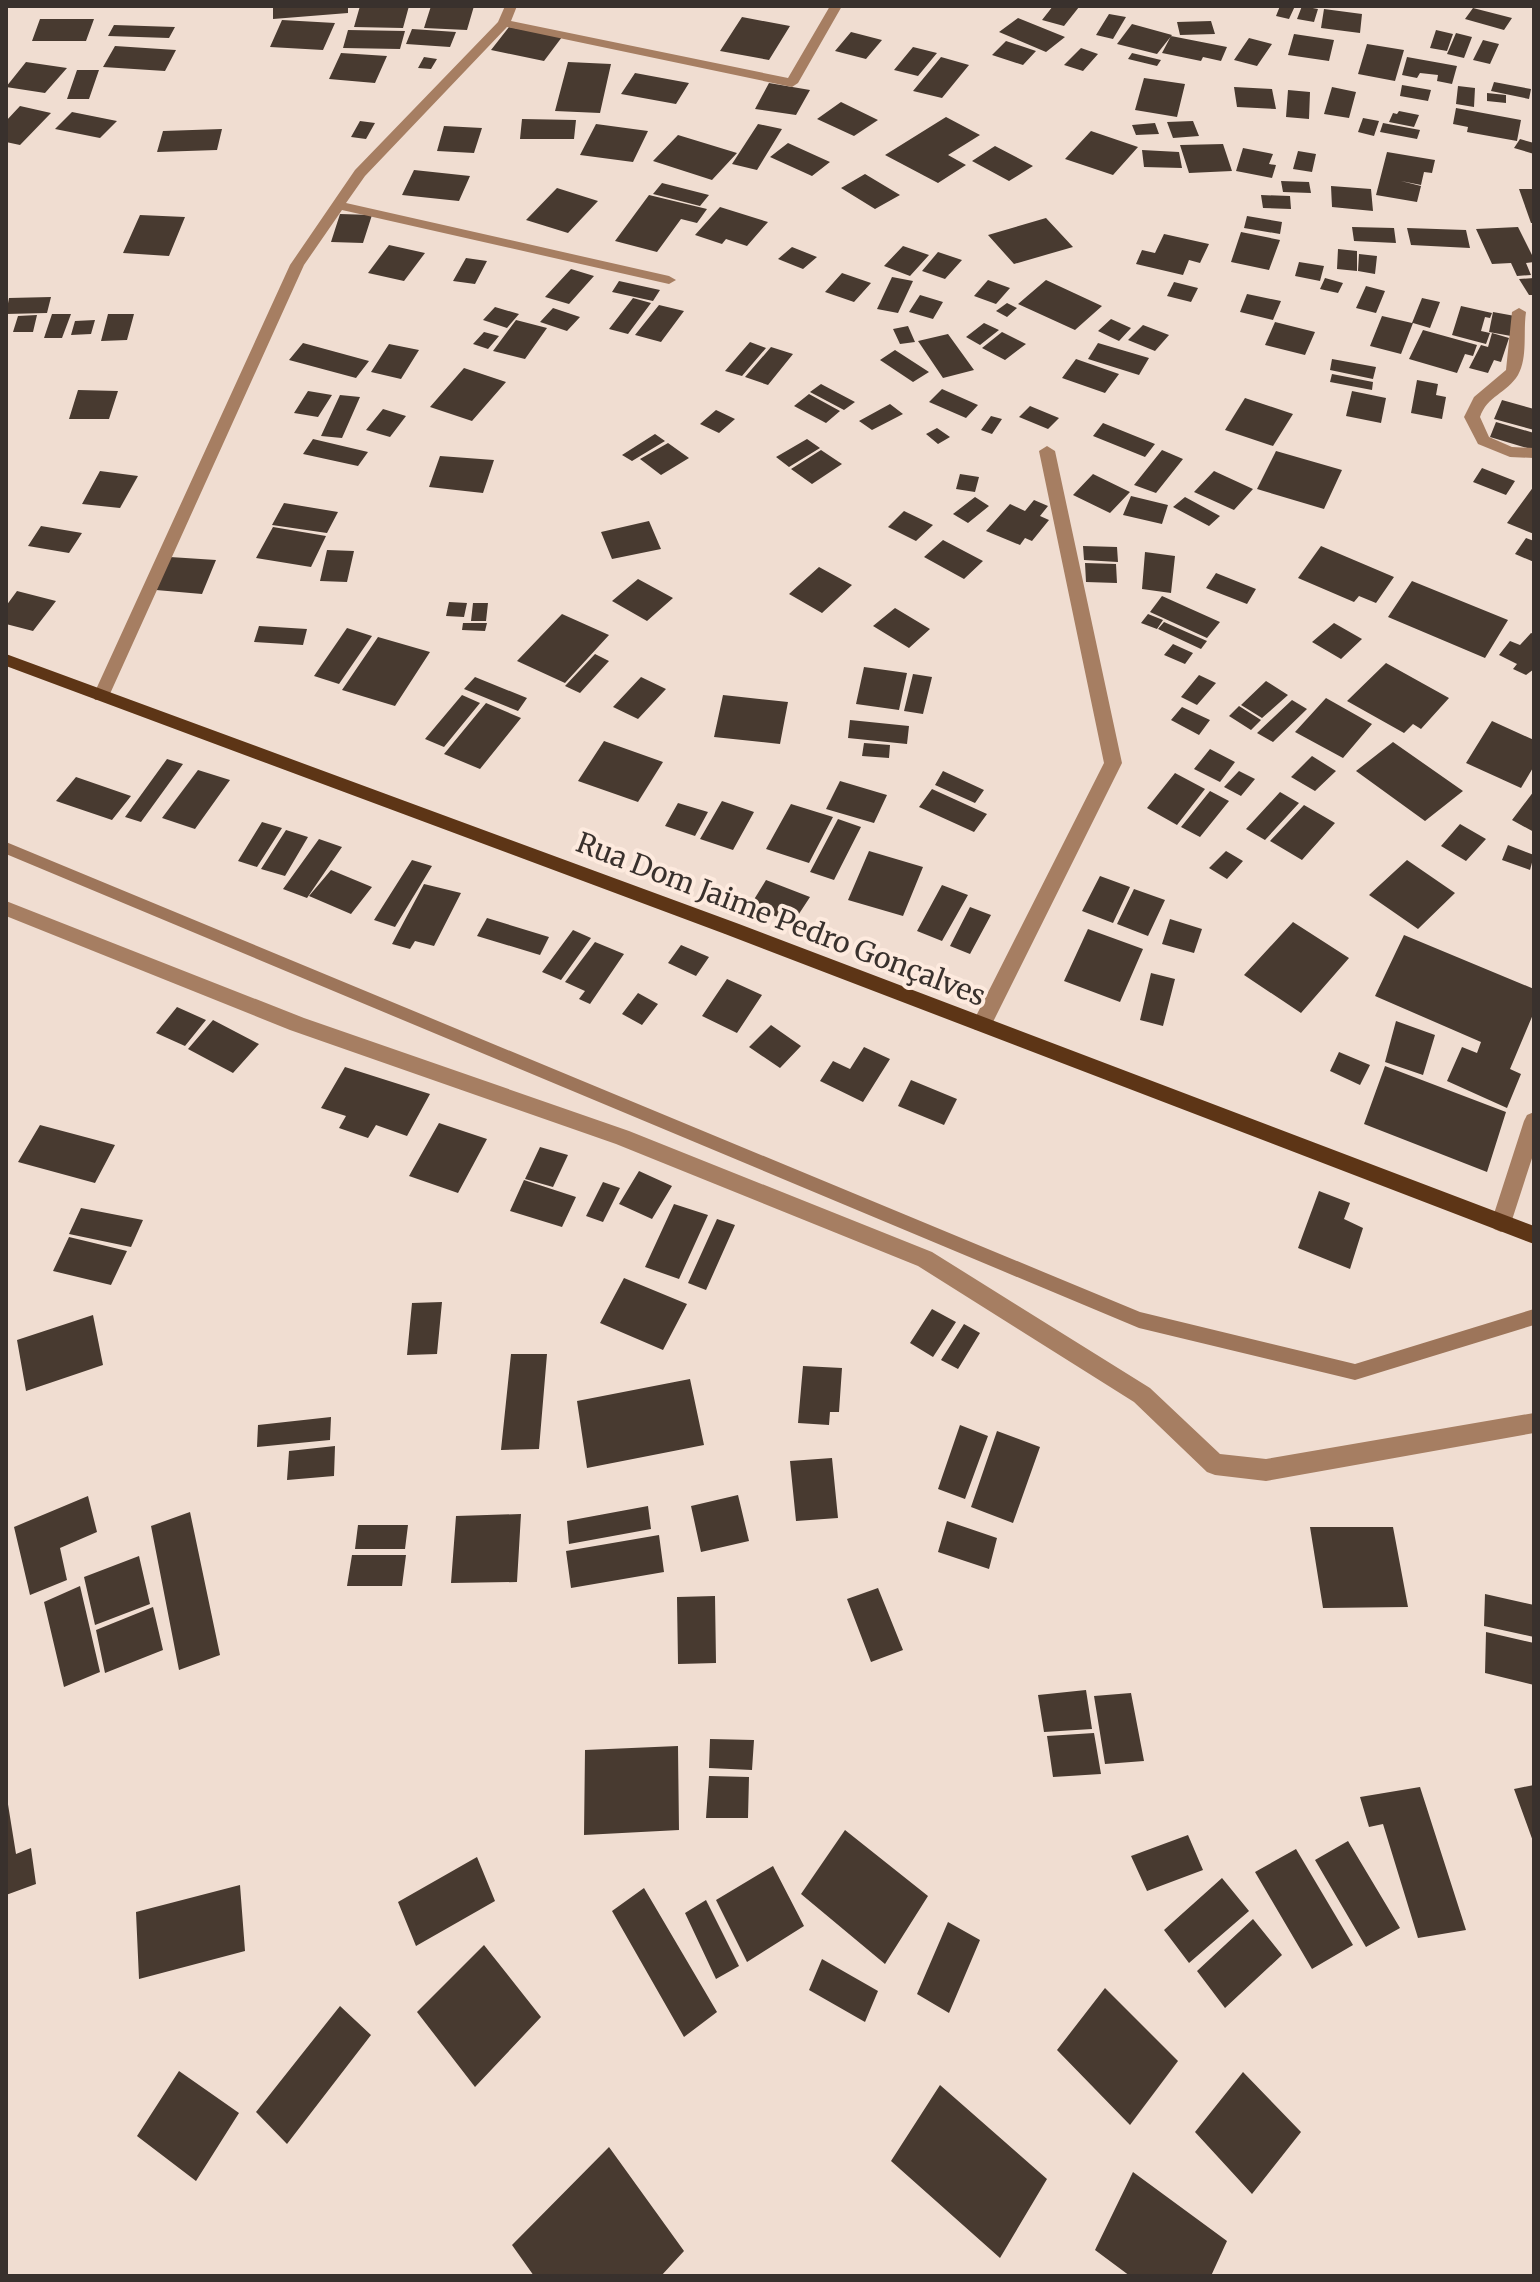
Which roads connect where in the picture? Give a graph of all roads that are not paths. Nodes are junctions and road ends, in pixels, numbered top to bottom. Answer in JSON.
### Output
{"nodes":[{"id":1,"x":511,"y":6,"type":"edge"},
{"id":2,"x":836,"y":6,"type":"edge"},
{"id":3,"x":504,"y":23,"type":"junction"},
{"id":4,"x":338,"y":205,"type":"junction"},
{"id":5,"x":669,"y":280,"type":"dead end"},
{"id":6,"x":1519,"y":312,"type":"dead end"},
{"id":7,"x":1047,"y":451,"type":"dead end"},
{"id":8,"x":1534,"y":453,"type":"edge"},
{"id":9,"x":6,"y":660,"type":"edge"},
{"id":10,"x":101,"y":696,"type":"junction"},
{"id":11,"x":6,"y":908,"type":"edge"},
{"id":12,"x":982,"y":1024,"type":"junction"},
{"id":13,"x":1534,"y":1121,"type":"edge"},
{"id":14,"x":1507,"y":1225,"type":"junction"},
{"id":15,"x":1534,"y":1235,"type":"edge"},
{"id":16,"x":1534,"y":1423,"type":"edge"}],
"edges":[{"from":1,"to":3,"type":"street"},
{"from":2,"to":3,"type":"street"},
{"from":3,"to":4,"type":"street"},
{"from":4,"to":5,"type":"street"},
{"from":4,"to":10,"type":"street"},
{"from":6,"to":8,"type":"street"},
{"from":7,"to":12,"type":"street"},
{"from":9,"to":10,"type":"main road","name":"Rua Dom Jaime Pedro Gonçalves"},
{"from":10,"to":12,"type":"main road","name":"Rua Dom Jaime Pedro Gonçalves"},
{"from":11,"to":16,"type":"street"},
{"from":12,"to":14,"type":"main road","name":"Rua Dom Jaime Pedro Gonçalves"},
{"from":13,"to":14,"type":"street"},
{"from":14,"to":15,"type":"main road","name":"Rua Dom Jaime Pedro Gonçalves"}]}
